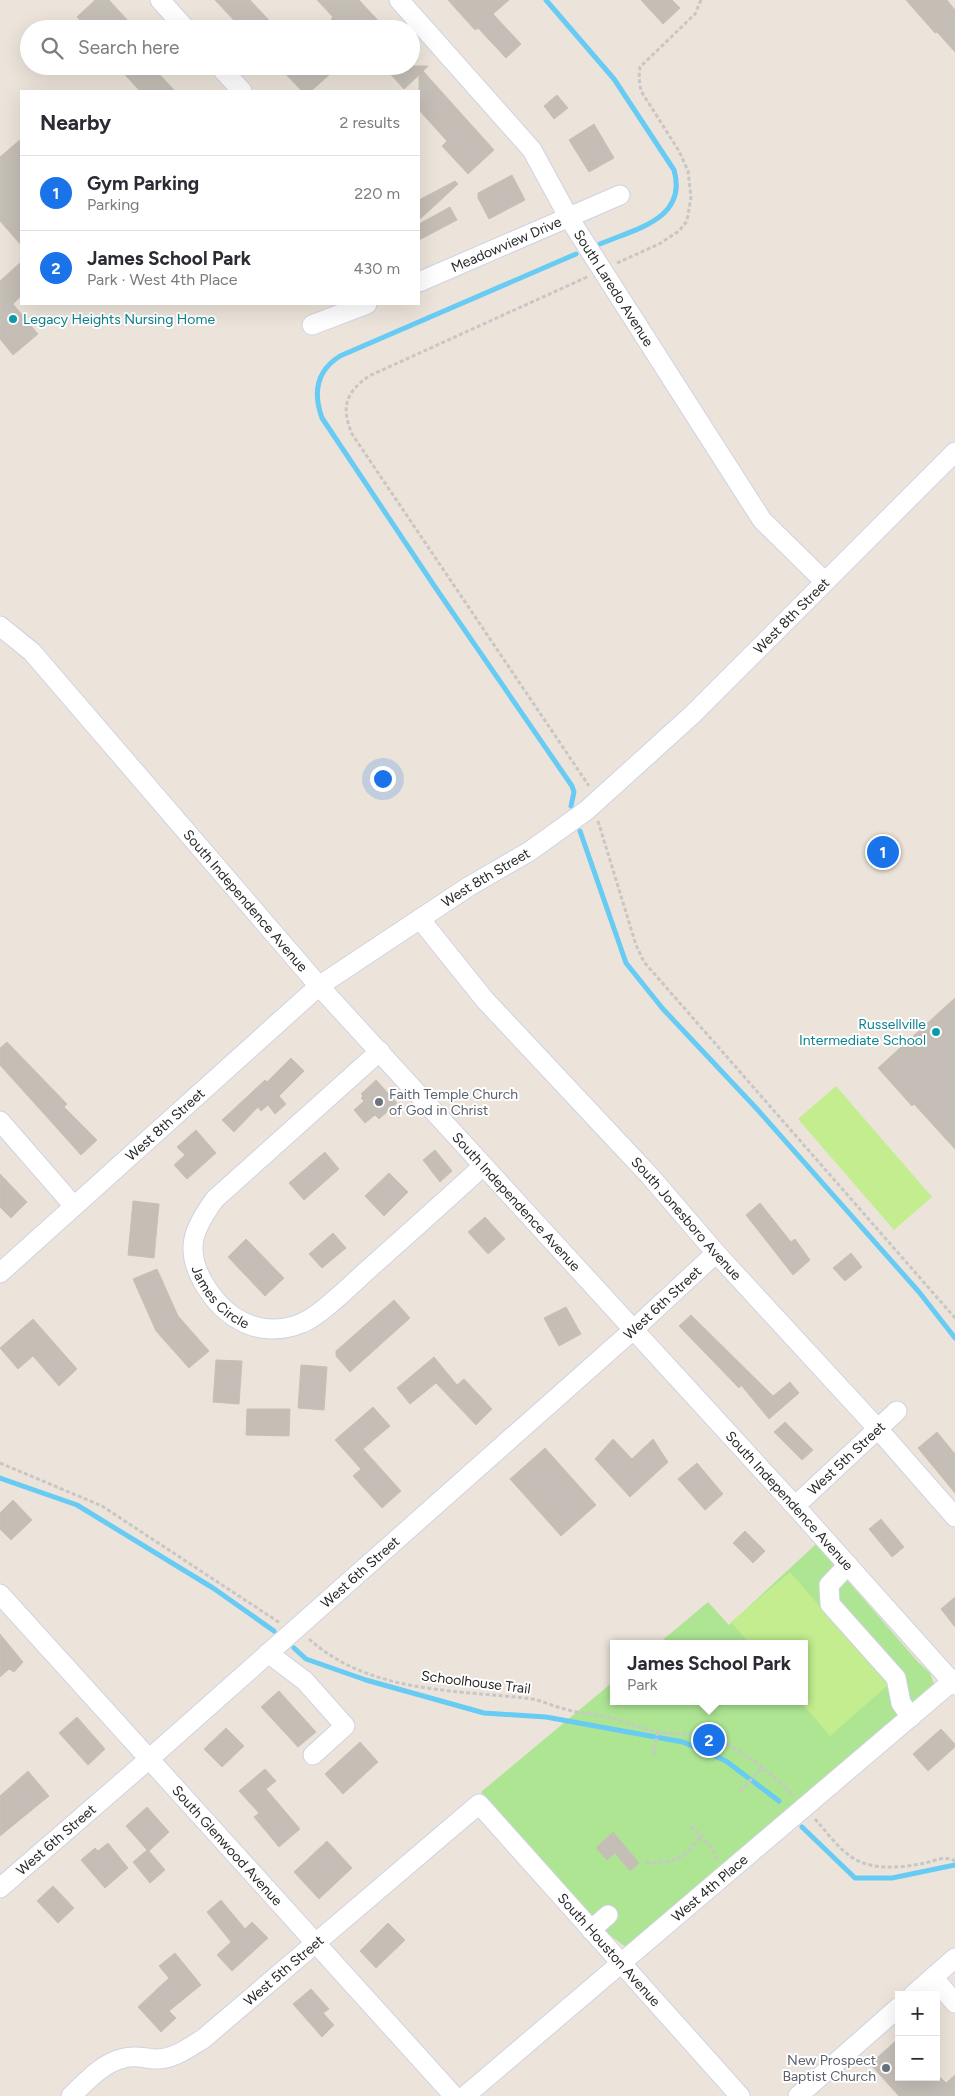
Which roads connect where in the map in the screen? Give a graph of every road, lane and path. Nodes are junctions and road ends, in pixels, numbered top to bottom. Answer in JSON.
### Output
{"nodes":[{"id":1,"x":160,"y":0,"type":"edge"},
{"id":2,"x":399,"y":0,"type":"edge"},
{"id":3,"x":701,"y":0,"type":"edge"},
{"id":4,"x":178,"y":20,"type":"edge"},
{"id":5,"x":417,"y":20,"type":"edge"},
{"id":6,"x":420,"y":24,"type":"edge"},
{"id":7,"x":227,"y":75,"type":"edge"},
{"id":8,"x":241,"y":90,"type":"edge"},
{"id":9,"x":620,"y":195,"type":"dead end"},
{"id":10,"x":569,"y":218,"type":"junction"},
{"id":11,"x":602,"y":270,"type":"junction"},
{"id":12,"x":420,"y":282,"type":"edge"},
{"id":13,"x":364,"y":305,"type":"edge"},
{"id":14,"x":312,"y":325,"type":"dead end"},
{"id":15,"x":952,"y":455,"type":"edge"},
{"id":16,"x":824,"y":581,"type":"junction"},
{"id":17,"x":0,"y":626,"type":"edge"},
{"id":18,"x":593,"y":804,"type":"junction"},
{"id":19,"x":420,"y":919,"type":"junction"},
{"id":20,"x":319,"y":986,"type":"junction"},
{"id":21,"x":380,"y":1050,"type":"junction"},
{"id":22,"x":0,"y":1121,"type":"edge"},
{"id":23,"x":483,"y":1166,"type":"junction"},
{"id":24,"x":73,"y":1205,"type":"junction"},
{"id":25,"x":716,"y":1253,"type":"junction"},
{"id":26,"x":0,"y":1273,"type":"edge"},
{"id":27,"x":955,"y":1318,"type":"edge"},
{"id":28,"x":633,"y":1330,"type":"junction"},
{"id":29,"x":897,"y":1412,"type":"dead end"},
{"id":30,"x":878,"y":1429,"type":"junction"},
{"id":31,"x":0,"y":1463,"type":"edge"},
{"id":32,"x":795,"y":1506,"type":"junction"},
{"id":33,"x":955,"y":1517,"type":"edge"},
{"id":34,"x":848,"y":1565,"type":"junction"},
{"id":35,"x":1,"y":1596,"type":"edge"},
{"id":36,"x":293,"y":1631,"type":"junction"},
{"id":37,"x":268,"y":1653,"type":"junction"},
{"id":38,"x":954,"y":1682,"type":"edge"},
{"id":39,"x":911,"y":1716,"type":"junction"},
{"id":40,"x":658,"y":1732,"type":"junction"},
{"id":41,"x":313,"y":1755,"type":"dead end"},
{"id":42,"x":653,"y":1755,"type":"dead end"},
{"id":43,"x":148,"y":1760,"type":"junction"},
{"id":44,"x":762,"y":1768,"type":"junction"},
{"id":45,"x":740,"y":1791,"type":"dead end"},
{"id":46,"x":478,"y":1804,"type":"joint"},
{"id":47,"x":804,"y":1808,"type":"junction"},
{"id":48,"x":691,"y":1826,"type":"dead end"},
{"id":49,"x":702,"y":1836,"type":"junction"},
{"id":50,"x":717,"y":1860,"type":"dead end"},
{"id":51,"x":955,"y":1860,"type":"edge"},
{"id":52,"x":646,"y":1862,"type":"dead end"},
{"id":53,"x":0,"y":1888,"type":"edge"},
{"id":54,"x":608,"y":1914,"type":"dead end"},
{"id":55,"x":591,"y":1930,"type":"junction"},
{"id":56,"x":314,"y":1943,"type":"junction"},
{"id":57,"x":955,"y":1958,"type":"edge"},
{"id":58,"x":622,"y":1964,"type":"junction"},
{"id":59,"x":933,"y":1977,"type":"junction"},
{"id":60,"x":917,"y":1991,"type":"edge"},
{"id":61,"x":955,"y":2003,"type":"edge"},
{"id":62,"x":895,"y":2011,"type":"edge"},
{"id":63,"x":71,"y":2096,"type":"edge"},
{"id":64,"x":454,"y":2096,"type":"edge"},
{"id":65,"x":465,"y":2096,"type":"edge"},
{"id":66,"x":740,"y":2096,"type":"edge"},
{"id":67,"x":798,"y":2096,"type":"edge"}],
"edges":[{"from":1,"to":4,"type":"street"},
{"from":2,"to":5,"type":"street","name":"South Laredo Avenue"},
{"from":3,"to":11,"type":"path"},
{"from":6,"to":10,"type":"street","name":"South Laredo Avenue"},
{"from":7,"to":8,"type":"street"},
{"from":9,"to":10,"type":"street","name":"Meadowview Drive"},
{"from":10,"to":11,"type":"street","name":"South Laredo Avenue"},
{"from":10,"to":12,"type":"street","name":"Meadowview Drive"},
{"from":11,"to":16,"type":"street","name":"South Laredo Avenue"},
{"from":11,"to":18,"type":"path"},
{"from":13,"to":14,"type":"street"},
{"from":15,"to":16,"type":"street","name":"West 8th Street"},
{"from":16,"to":18,"type":"street","name":"West 8th Street"},
{"from":17,"to":20,"type":"street","name":"South Independence Avenue"},
{"from":18,"to":19,"type":"street","name":"West 8th Street"},
{"from":18,"to":27,"type":"path"},
{"from":19,"to":20,"type":"street","name":"West 8th Street"},
{"from":19,"to":25,"type":"street","name":"South Jonesboro Avenue"},
{"from":20,"to":21,"type":"street","name":"South Independence Avenue"},
{"from":20,"to":24,"type":"street","name":"West 8th Street"},
{"from":21,"to":23,"type":"street","name":"South Independence Avenue"},
{"from":21,"to":23,"type":"street","name":"James Circle"},
{"from":22,"to":24,"type":"street"},
{"from":23,"to":28,"type":"street","name":"South Independence Avenue"},
{"from":24,"to":26,"type":"street","name":"West 8th Street"},
{"from":25,"to":28,"type":"street","name":"West 6th Street"},
{"from":25,"to":30,"type":"street","name":"South Jonesboro Avenue"},
{"from":28,"to":32,"type":"street","name":"South Independence Avenue"},
{"from":28,"to":36,"type":"street","name":"West 6th Street"},
{"from":29,"to":30,"type":"street","name":"West 5th Street"},
{"from":30,"to":32,"type":"street","name":"West 5th Street"},
{"from":30,"to":33,"type":"street","name":"South Jonesboro Avenue"},
{"from":31,"to":36,"type":"path","name":"Schoolhouse Trail"},
{"from":32,"to":34,"type":"street","name":"South Independence Avenue"},
{"from":34,"to":38,"type":"street","name":"South Independence Avenue"},
{"from":34,"to":39,"type":"street"},
{"from":35,"to":43,"type":"street","name":"South Glenwood Avenue"},
{"from":36,"to":37,"type":"street","name":"West 6th Street"},
{"from":36,"to":40,"type":"path","name":"Schoolhouse Trail"},
{"from":37,"to":41,"type":"street"},
{"from":37,"to":43,"type":"street","name":"West 6th Street"},
{"from":38,"to":39,"type":"street","name":"West 4th Place"},
{"from":39,"to":47,"type":"street","name":"West 4th Place"},
{"from":40,"to":42,"type":"path"},
{"from":40,"to":44,"type":"path","name":"Schoolhouse Trail"},
{"from":43,"to":53,"type":"street","name":"West 6th Street"},
{"from":43,"to":56,"type":"street","name":"South Glenwood Avenue"},
{"from":44,"to":45,"type":"path"},
{"from":44,"to":47,"type":"path","name":"Schoolhouse Trail"},
{"from":46,"to":55,"type":"street","name":"South Houston Avenue"},
{"from":46,"to":56,"type":"street","name":"West 5th Street"},
{"from":47,"to":51,"type":"path","name":"Schoolhouse Trail"},
{"from":47,"to":58,"type":"street","name":"West 4th Place"},
{"from":48,"to":49,"type":"path"},
{"from":49,"to":50,"type":"path"},
{"from":49,"to":52,"type":"path"},
{"from":54,"to":55,"type":"street"},
{"from":55,"to":58,"type":"street","name":"South Houston Avenue"},
{"from":56,"to":63,"type":"street","name":"West 5th Street"},
{"from":56,"to":64,"type":"street","name":"South Glenwood Avenue"},
{"from":57,"to":59,"type":"street"},
{"from":58,"to":65,"type":"street","name":"West 4th Place"},
{"from":58,"to":66,"type":"street","name":"South Houston Avenue"},
{"from":59,"to":60,"type":"street"},
{"from":59,"to":61,"type":"street"},
{"from":62,"to":67,"type":"street"}]}
